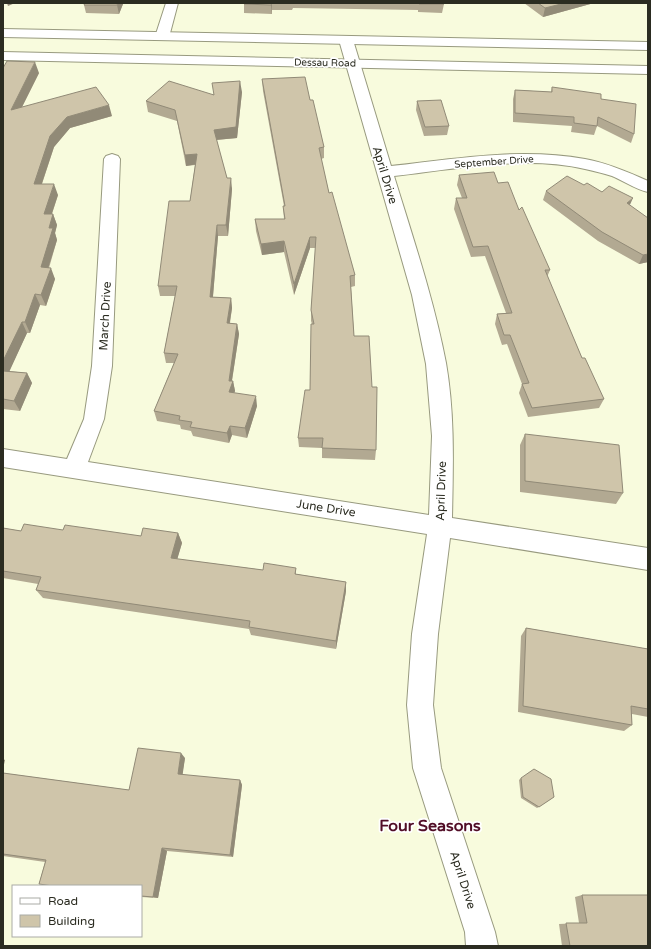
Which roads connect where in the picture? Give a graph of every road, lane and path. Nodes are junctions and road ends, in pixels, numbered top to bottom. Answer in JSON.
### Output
{"nodes":[{"id":1,"x":172,"y":3,"type":"edge"},
{"id":2,"x":3,"y":33,"type":"edge"},
{"id":3,"x":162,"y":36,"type":"junction"},
{"id":4,"x":346,"y":40,"type":"junction"},
{"id":5,"x":648,"y":46,"type":"edge"},
{"id":6,"x":3,"y":56,"type":"edge"},
{"id":7,"x":351,"y":63,"type":"junction"},
{"id":8,"x":648,"y":70,"type":"edge"},
{"id":9,"x":112,"y":159,"type":"dead end"},
{"id":10,"x":384,"y":172,"type":"junction"},
{"id":11,"x":648,"y":187,"type":"edge"},
{"id":12,"x":3,"y":458,"type":"edge"},
{"id":13,"x":74,"y":468,"type":"junction"},
{"id":14,"x":440,"y":526,"type":"junction"},
{"id":15,"x":648,"y":559,"type":"edge"},
{"id":16,"x":482,"y":946,"type":"edge"}],
"edges":[{"from":1,"to":3,"type":"street"},
{"from":2,"to":3,"type":"street","name":"Dessau Road"},
{"from":3,"to":4,"type":"street","name":"Dessau Road"},
{"from":4,"to":5,"type":"street","name":"Dessau Road"},
{"from":4,"to":7,"type":"street","name":"April Drive"},
{"from":6,"to":7,"type":"street","name":"Dessau Road"},
{"from":7,"to":8,"type":"street","name":"Dessau Road"},
{"from":7,"to":10,"type":"street","name":"April Drive"},
{"from":9,"to":13,"type":"street","name":"March Drive"},
{"from":10,"to":11,"type":"street","name":"September Drive"},
{"from":10,"to":14,"type":"street","name":"April Drive"},
{"from":12,"to":13,"type":"street","name":"June Drive"},
{"from":13,"to":14,"type":"street","name":"June Drive"},
{"from":14,"to":15,"type":"street","name":"June Drive"},
{"from":14,"to":16,"type":"street","name":"April Drive"}]}
